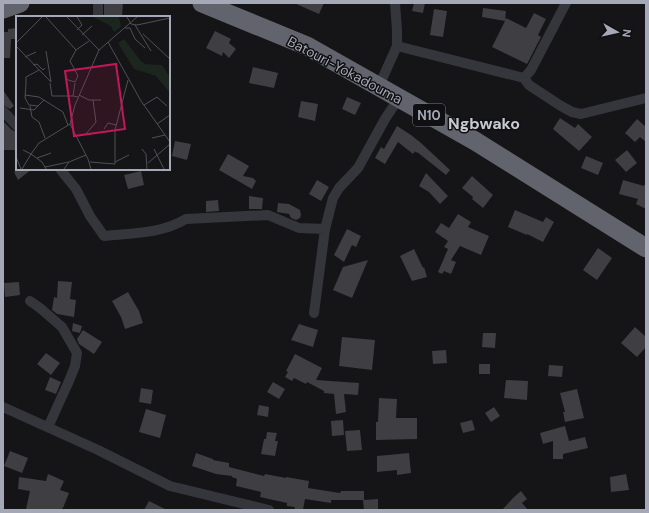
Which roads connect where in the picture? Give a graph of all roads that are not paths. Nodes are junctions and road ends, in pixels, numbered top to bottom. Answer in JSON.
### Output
{"nodes":[{"id":1,"x":20,"y":3,"type":"edge"},
{"id":2,"x":98,"y":3,"type":"edge"},
{"id":3,"x":202,"y":3,"type":"edge"},
{"id":4,"x":395,"y":3,"type":"edge"},
{"id":5,"x":566,"y":3,"type":"edge"},
{"id":6,"x":3,"y":10,"type":"edge"},
{"id":7,"x":98,"y":16,"type":"edge"},
{"id":8,"x":397,"y":46,"type":"junction"},
{"id":9,"x":524,"y":78,"type":"junction"},
{"id":10,"x":379,"y":86,"type":"junction"},
{"id":11,"x":399,"y":98,"type":"junction"},
{"id":12,"x":646,"y":98,"type":"edge"},
{"id":13,"x":3,"y":111,"type":"edge"},
{"id":14,"x":16,"y":125,"type":"edge"},
{"id":15,"x":61,"y":170,"type":"edge"},
{"id":16,"x":324,"y":229,"type":"junction"},
{"id":17,"x":646,"y":248,"type":"edge"},
{"id":18,"x":30,"y":301,"type":"dead end"},
{"id":19,"x":314,"y":313,"type":"dead end"},
{"id":20,"x":3,"y":407,"type":"edge"},
{"id":21,"x":48,"y":427,"type":"junction"},
{"id":22,"x":269,"y":510,"type":"edge"}],
"edges":[{"from":1,"to":6,"type":"highway"},
{"from":2,"to":7,"type":"street"},
{"from":3,"to":10,"type":"highway","name":"Batouri-Yokadouma","number":"N10"},
{"from":4,"to":8,"type":"street"},
{"from":5,"to":9,"type":"street"},
{"from":8,"to":9,"type":"street"},
{"from":8,"to":10,"type":"street"},
{"from":9,"to":12,"type":"street"},
{"from":10,"to":11,"type":"highway","name":"Batouri-Yokadouma","number":"N10"},
{"from":11,"to":16,"type":"street"},
{"from":11,"to":17,"type":"highway","name":"Batouri-Yokadouma","number":"N10"},
{"from":13,"to":14,"type":"street"},
{"from":15,"to":16,"type":"street"},
{"from":16,"to":19,"type":"street"},
{"from":18,"to":21,"type":"street"},
{"from":20,"to":21,"type":"street"},
{"from":21,"to":22,"type":"street"}]}
